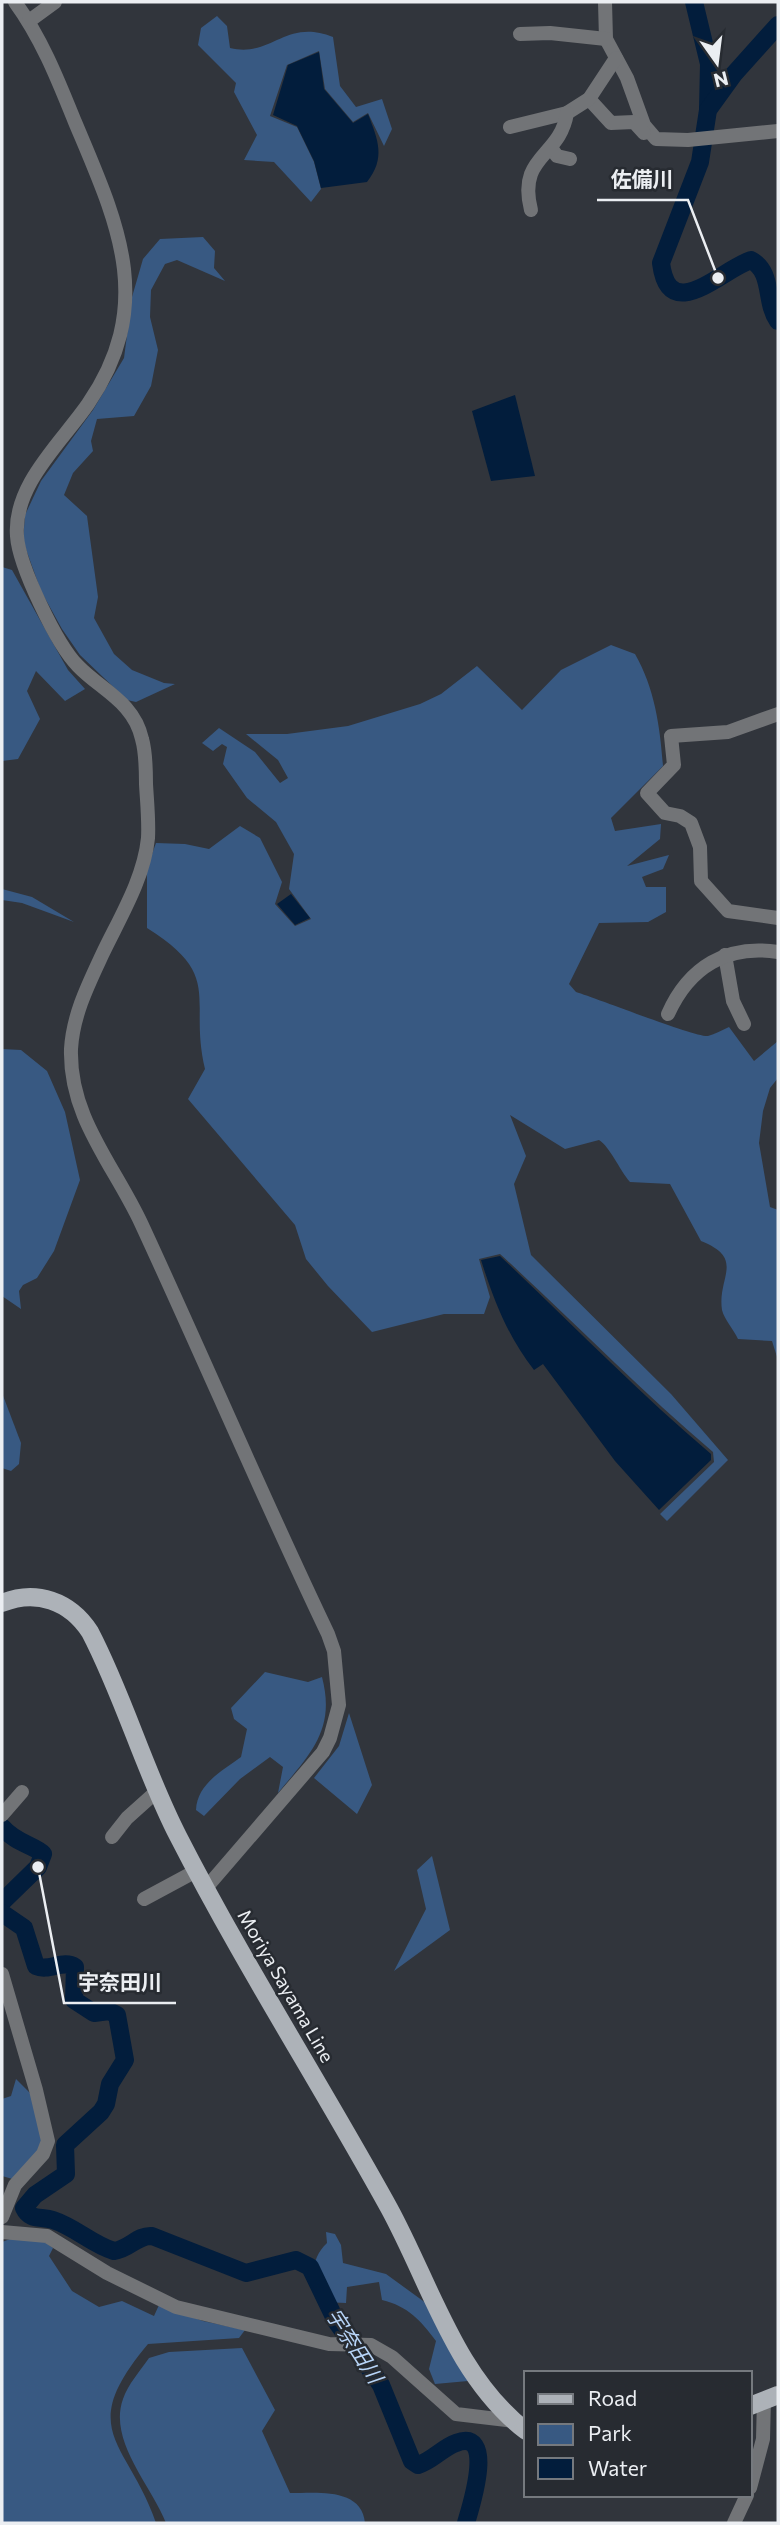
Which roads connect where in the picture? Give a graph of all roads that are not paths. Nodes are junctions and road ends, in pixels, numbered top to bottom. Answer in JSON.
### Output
{"nodes":[{"id":1,"x":15,"y":2,"type":"edge"},
{"id":2,"x":55,"y":2,"type":"edge"},
{"id":3,"x":605,"y":2,"type":"edge"},
{"id":4,"x":29,"y":21,"type":"junction"},
{"id":5,"x":520,"y":34,"type":"dead end"},
{"id":6,"x":606,"y":39,"type":"junction"},
{"id":7,"x":616,"y":58,"type":"junction"},
{"id":8,"x":589,"y":99,"type":"junction"},
{"id":9,"x":568,"y":113,"type":"junction"},
{"id":10,"x":510,"y":127,"type":"dead end"},
{"id":11,"x":778,"y":131,"type":"edge"},
{"id":12,"x":650,"y":133,"type":"junction"},
{"id":13,"x":551,"y":148,"type":"junction"},
{"id":14,"x":570,"y":159,"type":"dead end"},
{"id":15,"x":531,"y":210,"type":"dead end"},
{"id":16,"x":778,"y":714,"type":"edge"},
{"id":17,"x":778,"y":918,"type":"edge"},
{"id":18,"x":778,"y":952,"type":"edge"},
{"id":19,"x":725,"y":955,"type":"junction"},
{"id":20,"x":668,"y":1014,"type":"dead end"},
{"id":21,"x":744,"y":1024,"type":"dead end"},
{"id":22,"x":2,"y":1601,"type":"edge"},
{"id":23,"x":22,"y":1792,"type":"dead end"},
{"id":24,"x":156,"y":1792,"type":"junction"},
{"id":25,"x":2,"y":1815,"type":"edge"},
{"id":26,"x":112,"y":1837,"type":"dead end"},
{"id":27,"x":196,"y":1871,"type":"junction"},
{"id":28,"x":206,"y":1888,"type":"junction"},
{"id":29,"x":144,"y":1899,"type":"dead end"},
{"id":30,"x":2,"y":1974,"type":"edge"},
{"id":31,"x":2,"y":2217,"type":"edge"},
{"id":32,"x":2,"y":2232,"type":"edge"},
{"id":33,"x":764,"y":2400,"type":"edge"},
{"id":34,"x":520,"y":2426,"type":"edge"},
{"id":35,"x":752,"y":2480,"type":"edge"},
{"id":36,"x":746,"y":2497,"type":"edge"},
{"id":37,"x":734,"y":2523,"type":"edge"}],
"edges":[{"from":1,"to":4,"type":"street"},
{"from":2,"to":4,"type":"street"},
{"from":3,"to":6,"type":"street"},
{"from":4,"to":28,"type":"street"},
{"from":5,"to":6,"type":"street"},
{"from":6,"to":7,"type":"street"},
{"from":7,"to":8,"type":"street"},
{"from":7,"to":12,"type":"street"},
{"from":8,"to":9,"type":"street"},
{"from":8,"to":12,"type":"street"},
{"from":9,"to":10,"type":"street"},
{"from":9,"to":13,"type":"street"},
{"from":11,"to":12,"type":"street"},
{"from":13,"to":14,"type":"street"},
{"from":13,"to":15,"type":"street"},
{"from":16,"to":17,"type":"street"},
{"from":18,"to":19,"type":"street"},
{"from":19,"to":20,"type":"street"},
{"from":19,"to":21,"type":"street"},
{"from":22,"to":24,"type":"main road","name":"Moriya Sayama Line"},
{"from":23,"to":25,"type":"street"},
{"from":24,"to":26,"type":"street"},
{"from":24,"to":27,"type":"main road","name":"Moriya Sayama Line"},
{"from":27,"to":28,"type":"main road","name":"Moriya Sayama Line"},
{"from":27,"to":29,"type":"street"},
{"from":28,"to":34,"type":"main road","name":"Moriya Sayama Line"},
{"from":30,"to":31,"type":"street"},
{"from":32,"to":34,"type":"street"},
{"from":33,"to":35,"type":"street"},
{"from":36,"to":37,"type":"street"}]}
